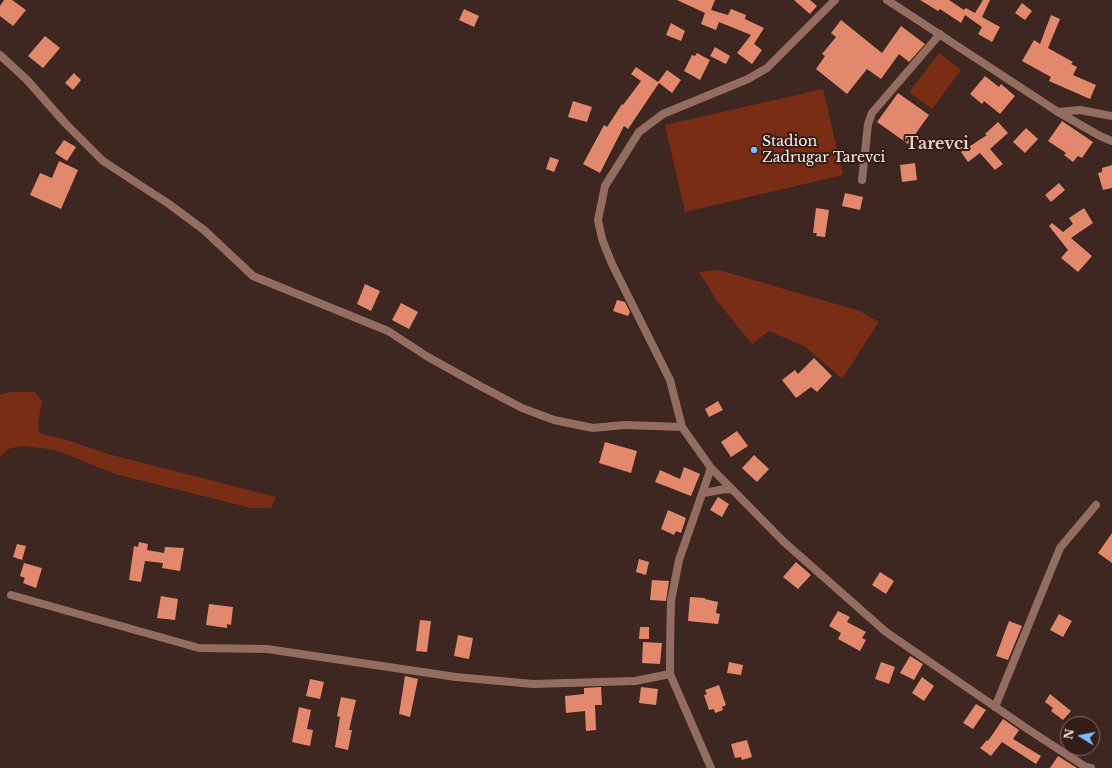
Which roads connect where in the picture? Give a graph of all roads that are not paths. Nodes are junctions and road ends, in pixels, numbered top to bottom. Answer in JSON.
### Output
{"nodes":[{"id":1,"x":835,"y":0,"type":"edge"},
{"id":2,"x":891,"y":1,"type":"edge"},
{"id":3,"x":940,"y":34,"type":"junction"},
{"id":4,"x":0,"y":55,"type":"edge"},
{"id":5,"x":1058,"y":112,"type":"junction"},
{"id":6,"x":1112,"y":116,"type":"edge"},
{"id":7,"x":1112,"y":140,"type":"edge"},
{"id":8,"x":862,"y":180,"type":"dead end"},
{"id":9,"x":682,"y":427,"type":"junction"},
{"id":10,"x":711,"y":468,"type":"junction"},
{"id":11,"x":733,"y":490,"type":"junction"},
{"id":12,"x":704,"y":493,"type":"junction"},
{"id":13,"x":1096,"y":505,"type":"dead end"},
{"id":14,"x":11,"y":595,"type":"dead end"},
{"id":15,"x":670,"y":674,"type":"junction"},
{"id":16,"x":995,"y":707,"type":"junction"},
{"id":17,"x":711,"y":768,"type":"edge"},
{"id":18,"x":1091,"y":768,"type":"edge"}],
"edges":[{"from":1,"to":9,"type":"street"},
{"from":2,"to":3,"type":"street"},
{"from":3,"to":5,"type":"street"},
{"from":3,"to":8,"type":"street"},
{"from":4,"to":9,"type":"street"},
{"from":5,"to":6,"type":"street"},
{"from":5,"to":7,"type":"street"},
{"from":9,"to":10,"type":"street"},
{"from":10,"to":11,"type":"street"},
{"from":10,"to":12,"type":"street"},
{"from":11,"to":12,"type":"street"},
{"from":11,"to":16,"type":"street"},
{"from":12,"to":15,"type":"street"},
{"from":13,"to":16,"type":"street"},
{"from":14,"to":15,"type":"street"},
{"from":15,"to":17,"type":"street"},
{"from":16,"to":18,"type":"street"}]}
